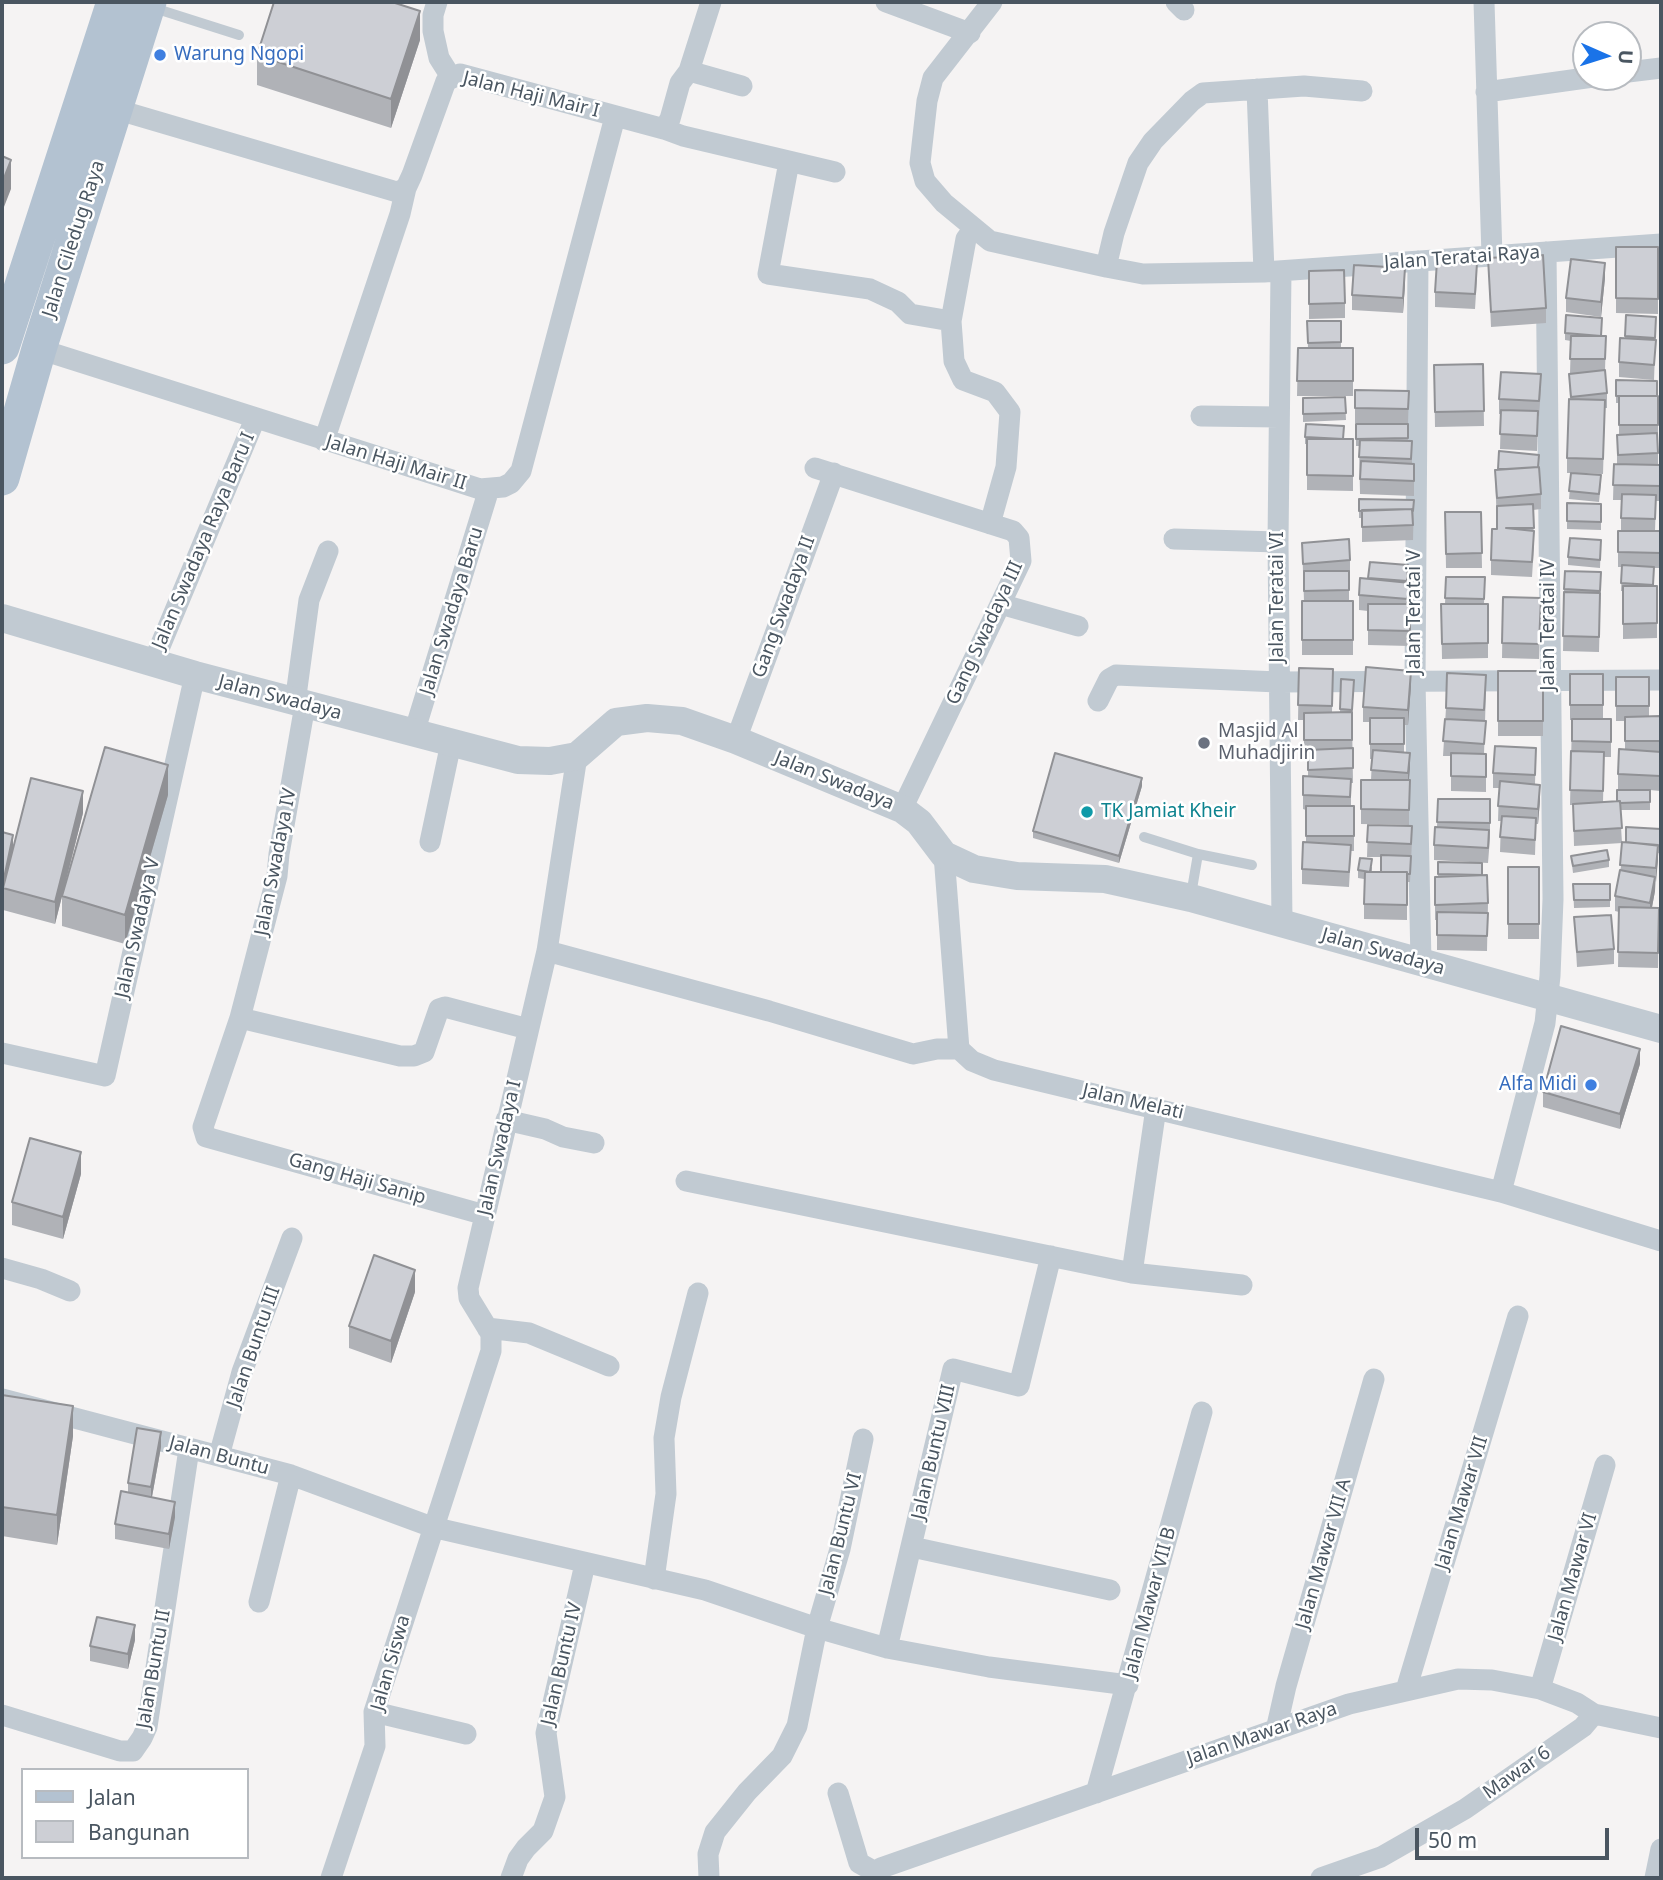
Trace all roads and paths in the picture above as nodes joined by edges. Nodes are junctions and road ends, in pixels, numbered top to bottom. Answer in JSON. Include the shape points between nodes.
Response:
{"nodes":[{"id":1,"x":114,"y":2,"type":"edge"},
{"id":2,"x":438,"y":2,"type":"edge"},
{"id":3,"x":711,"y":2,"type":"edge"},
{"id":4,"x":886,"y":2,"type":"edge"},
{"id":5,"x":992,"y":2,"type":"edge"},
{"id":6,"x":1484,"y":2,"type":"edge"},
{"id":7,"x":148,"y":4,"type":"edge"},
{"id":8,"x":970,"y":33,"type":"junction"},
{"id":9,"x":239,"y":35,"type":"dead end"},
{"id":10,"x":1661,"y":68,"type":"edge"},
{"id":11,"x":1642,"y":70,"type":"edge"},
{"id":12,"x":689,"y":71,"type":"junction"},
{"id":13,"x":451,"y":77,"type":"junction"},
{"id":14,"x":1572,"y":80,"type":"edge"},
{"id":15,"x":742,"y":86,"type":"dead end"},
{"id":16,"x":1257,"y":89,"type":"junction"},
{"id":17,"x":1362,"y":91,"type":"dead end"},
{"id":18,"x":1486,"y":92,"type":"junction"},
{"id":19,"x":82,"y":97,"type":"junction"},
{"id":20,"x":115,"y":109,"type":"junction"},
{"id":21,"x":615,"y":117,"type":"junction"},
{"id":22,"x":664,"y":129,"type":"junction"},
{"id":23,"x":789,"y":162,"type":"junction"},
{"id":24,"x":835,"y":172,"type":"dead end"},
{"id":25,"x":406,"y":188,"type":"junction"},
{"id":26,"x":974,"y":228,"type":"junction"},
{"id":27,"x":1661,"y":244,"type":"edge"},
{"id":28,"x":1546,"y":252,"type":"junction"},
{"id":29,"x":1492,"y":256,"type":"junction"},
{"id":30,"x":1418,"y":261,"type":"junction"},
{"id":31,"x":1106,"y":267,"type":"junction"},
{"id":32,"x":1272,"y":271,"type":"junction"},
{"id":33,"x":951,"y":321,"type":"junction"},
{"id":34,"x":2,"y":347,"type":"edge"},
{"id":35,"x":39,"y":349,"type":"junction"},
{"id":36,"x":1201,"y":416,"type":"dead end"},
{"id":37,"x":1279,"y":417,"type":"junction"},
{"id":38,"x":256,"y":419,"type":"junction"},
{"id":39,"x":324,"y":441,"type":"junction"},
{"id":40,"x":825,"y":470,"type":"joint"},
{"id":41,"x":2,"y":478,"type":"edge"},
{"id":42,"x":489,"y":489,"type":"junction"},
{"id":43,"x":990,"y":524,"type":"junction"},
{"id":44,"x":1174,"y":539,"type":"dead end"},
{"id":45,"x":1278,"y":542,"type":"junction"},
{"id":46,"x":328,"y":551,"type":"dead end"},
{"id":47,"x":1000,"y":604,"type":"junction"},
{"id":48,"x":2,"y":618,"type":"edge"},
{"id":49,"x":1078,"y":626,"type":"dead end"},
{"id":50,"x":153,"y":663,"type":"junction"},
{"id":51,"x":195,"y":676,"type":"junction"},
{"id":52,"x":1549,"y":680,"type":"junction"},
{"id":53,"x":1661,"y":680,"type":"edge"},
{"id":54,"x":1415,"y":681,"type":"junction"},
{"id":55,"x":1278,"y":682,"type":"junction"},
{"id":56,"x":1098,"y":701,"type":"dead end"},
{"id":57,"x":300,"y":704,"type":"junction"},
{"id":58,"x":414,"y":733,"type":"junction"},
{"id":59,"x":736,"y":740,"type":"junction"},
{"id":60,"x":451,"y":743,"type":"junction"},
{"id":61,"x":577,"y":756,"type":"junction"},
{"id":62,"x":902,"y":809,"type":"junction"},
{"id":63,"x":1144,"y":837,"type":"dead end"},
{"id":64,"x":430,"y":842,"type":"dead end"},
{"id":65,"x":1198,"y":854,"type":"junction"},
{"id":66,"x":944,"y":855,"type":"junction"},
{"id":67,"x":1252,"y":865,"type":"dead end"},
{"id":68,"x":1191,"y":898,"type":"junction"},
{"id":69,"x":1282,"y":923,"type":"junction"},
{"id":70,"x":547,"y":951,"type":"junction"},
{"id":71,"x":1422,"y":962,"type":"junction"},
{"id":72,"x":1549,"y":998,"type":"junction"},
{"id":73,"x":240,"y":1018,"type":"junction"},
{"id":74,"x":528,"y":1029,"type":"junction"},
{"id":75,"x":1661,"y":1029,"type":"edge"},
{"id":76,"x":959,"y":1049,"type":"junction"},
{"id":77,"x":2,"y":1053,"type":"edge"},
{"id":78,"x":1157,"y":1108,"type":"junction"},
{"id":79,"x":506,"y":1120,"type":"junction"},
{"id":80,"x":230,"y":1142,"type":"joint"},
{"id":81,"x":594,"y":1143,"type":"dead end"},
{"id":82,"x":686,"y":1181,"type":"dead end"},
{"id":83,"x":1501,"y":1192,"type":"junction"},
{"id":84,"x":485,"y":1215,"type":"junction"},
{"id":85,"x":292,"y":1238,"type":"dead end"},
{"id":86,"x":1661,"y":1241,"type":"edge"},
{"id":87,"x":1051,"y":1256,"type":"junction"},
{"id":88,"x":2,"y":1268,"type":"edge"},
{"id":89,"x":1132,"y":1273,"type":"junction"},
{"id":90,"x":1242,"y":1285,"type":"dead end"},
{"id":91,"x":70,"y":1291,"type":"dead end"},
{"id":92,"x":698,"y":1293,"type":"dead end"},
{"id":93,"x":1518,"y":1316,"type":"dead end"},
{"id":94,"x":487,"y":1328,"type":"junction"},
{"id":95,"x":609,"y":1366,"type":"dead end"},
{"id":96,"x":1374,"y":1379,"type":"dead end"},
{"id":97,"x":2,"y":1399,"type":"edge"},
{"id":98,"x":1202,"y":1412,"type":"dead end"},
{"id":99,"x":863,"y":1439,"type":"dead end"},
{"id":100,"x":190,"y":1449,"type":"junction"},
{"id":101,"x":219,"y":1456,"type":"junction"},
{"id":102,"x":1605,"y":1465,"type":"dead end"},
{"id":103,"x":291,"y":1475,"type":"junction"},
{"id":104,"x":432,"y":1527,"type":"junction"},
{"id":105,"x":912,"y":1547,"type":"junction"},
{"id":106,"x":585,"y":1564,"type":"junction"},
{"id":107,"x":654,"y":1579,"type":"junction"},
{"id":108,"x":1110,"y":1590,"type":"dead end"},
{"id":109,"x":259,"y":1602,"type":"dead end"},
{"id":110,"x":817,"y":1628,"type":"junction"},
{"id":111,"x":887,"y":1648,"type":"junction"},
{"id":112,"x":1128,"y":1685,"type":"junction"},
{"id":113,"x":1540,"y":1689,"type":"junction"},
{"id":114,"x":1406,"y":1690,"type":"junction"},
{"id":115,"x":374,"y":1712,"type":"junction"},
{"id":116,"x":1594,"y":1714,"type":"junction"},
{"id":117,"x":2,"y":1715,"type":"edge"},
{"id":118,"x":1661,"y":1726,"type":"edge"},
{"id":119,"x":1276,"y":1730,"type":"junction"},
{"id":120,"x":466,"y":1734,"type":"dead end"},
{"id":121,"x":838,"y":1793,"type":"dead end"},
{"id":122,"x":1096,"y":1793,"type":"junction"},
{"id":123,"x":1661,"y":1849,"type":"edge"},
{"id":124,"x":877,"y":1876,"type":"edge"},
{"id":125,"x":331,"y":1878,"type":"edge"},
{"id":126,"x":511,"y":1878,"type":"edge"},
{"id":127,"x":709,"y":1878,"type":"edge"},
{"id":128,"x":1321,"y":1878,"type":"edge"},
{"id":129,"x":1655,"y":1878,"type":"edge"}],
"edges":[{"from":1,"to":19,"type":"main road","name":"Jalan Ciledug Raya"},
{"from":2,"to":13,"type":"street","via":[[433,31],[439,58]]},
{"from":3,"to":12,"type":"street"},
{"from":4,"to":8,"type":"street"},
{"from":5,"to":8,"type":"street"},
{"from":6,"to":18,"type":"street"},
{"from":7,"to":9,"type":"lane"},
{"from":7,"to":20,"type":"main road","name":"Jalan Ciledug Raya"},
{"from":8,"to":26,"type":"street","name":"Jalan Teratai Raya","via":[[933,78],[920,163],[925,181],[944,204]]},
{"from":10,"to":11,"type":"street"},
{"from":12,"to":15,"type":"street"},
{"from":12,"to":22,"type":"street","via":[[680,83]]},
{"from":13,"to":21,"type":"street","name":"Jalan Haji Mair I","via":[[460,74]]},
{"from":13,"to":25,"type":"street","name":"Jalan Haji Mair I"},
{"from":14,"to":18,"type":"street"},
{"from":16,"to":17,"type":"street","via":[[1304,86]]},
{"from":16,"to":31,"type":"street","via":[[1203,93],[1153,141],[1138,163]]},
{"from":16,"to":32,"type":"street","name":"Jalan Teratai VI"},
{"from":18,"to":29,"type":"street"},
{"from":19,"to":20,"type":"main road"},
{"from":19,"to":34,"type":"main road","name":"Jalan Ciledug Raya"},
{"from":20,"to":25,"type":"street","via":[[390,192]]},
{"from":20,"to":35,"type":"main road","name":"Jalan Ciledug Raya"},
{"from":21,"to":22,"type":"street","name":"Jalan Haji Mair I"},
{"from":21,"to":42,"type":"street","name":"Jalan Haji Mair II","via":[[521,471],[503,487]]},
{"from":22,"to":23,"type":"street","name":"Jalan Haji Mair I"},
{"from":23,"to":24,"type":"street","name":"Jalan Haji Mair I"},
{"from":23,"to":33,"type":"street","via":[[768,274],[870,289],[898,302],[910,314]]},
{"from":25,"to":39,"type":"street","name":"Jalan Haji Mair I"},
{"from":26,"to":31,"type":"street","name":"Jalan Teratai Raya","via":[[990,241]]},
{"from":26,"to":33,"type":"street","via":[[966,239]]},
{"from":27,"to":28,"type":"street","name":"Jalan Teratai Raya"},
{"from":28,"to":29,"type":"street","name":"Jalan Teratai Raya"},
{"from":28,"to":52,"type":"street","name":"Jalan Teratai IV"},
{"from":29,"to":30,"type":"street","name":"Jalan Teratai Raya"},
{"from":30,"to":32,"type":"street","name":"Jalan Teratai Raya"},
{"from":30,"to":54,"type":"street","name":"Jalan Teratai V"},
{"from":31,"to":32,"type":"street","name":"Jalan Teratai Raya","via":[[1143,274]]},
{"from":32,"to":37,"type":"street","name":"Jalan Teratai VI"},
{"from":33,"to":43,"type":"street","via":[[954,361],[963,380],[995,392],[1010,412],[1006,467]]},
{"from":35,"to":38,"type":"street","name":"Jalan Haji Mair II"},
{"from":35,"to":41,"type":"main road","name":"Jalan Ciledug Raya"},
{"from":36,"to":37,"type":"street"},
{"from":37,"to":45,"type":"street","name":"Jalan Teratai VI"},
{"from":38,"to":39,"type":"street","name":"Jalan Haji Mair II"},
{"from":38,"to":50,"type":"street","name":"Jalan Swadaya Raya Baru I"},
{"from":39,"to":42,"type":"street","name":"Jalan Haji Mair II"},
{"from":40,"to":43,"type":"street","name":"Gang Swadaya III"},
{"from":40,"to":59,"type":"street","name":"Gang Swadaya II"},
{"from":42,"to":58,"type":"street","name":"Jalan Swadaya Baru"},
{"from":43,"to":47,"type":"street","name":"Gang Swadaya III","via":[[1013,531],[1021,549],[1021,561]]},
{"from":44,"to":45,"type":"street"},
{"from":45,"to":55,"type":"street","name":"Jalan Teratai VI"},
{"from":46,"to":57,"type":"street","name":"Jalan Swadaya IV","via":[[309,600]]},
{"from":47,"to":49,"type":"street"},
{"from":47,"to":62,"type":"street","name":"Gang Swadaya III"},
{"from":48,"to":50,"type":"street","name":"Jalan Swadaya"},
{"from":50,"to":51,"type":"street","name":"Jalan Swadaya"},
{"from":51,"to":57,"type":"street","name":"Jalan Swadaya"},
{"from":51,"to":77,"type":"street","name":"Jalan Swadaya V","via":[[105,1076]]},
{"from":52,"to":53,"type":"street"},
{"from":52,"to":54,"type":"street"},
{"from":52,"to":72,"type":"street","name":"Jalan Teratai IV","via":[[1553,899]]},
{"from":54,"to":55,"type":"street"},
{"from":54,"to":71,"type":"street","name":"Jalan Teratai V"},
{"from":55,"to":56,"type":"street","via":[[1116,675]]},
{"from":55,"to":69,"type":"street","name":"Jalan Teratai VI"},
{"from":57,"to":58,"type":"street","name":"Jalan Swadaya"},
{"from":57,"to":73,"type":"street","name":"Jalan Swadaya IV","via":[[277,876]]},
{"from":58,"to":60,"type":"street","name":"Jalan Swadaya"},
{"from":59,"to":61,"type":"street","name":"Jalan Swadaya","via":[[682,721],[647,718],[616,722]]},
{"from":59,"to":62,"type":"street","name":"Jalan Swadaya"},
{"from":60,"to":61,"type":"street","name":"Jalan Swadaya","via":[[519,760]]},
{"from":60,"to":64,"type":"street"},
{"from":61,"to":70,"type":"street","name":"Jalan Swadaya I"},
{"from":62,"to":66,"type":"street","name":"Jalan Swadaya","via":[[919,822]]},
{"from":63,"to":65,"type":"lane"},
{"from":65,"to":67,"type":"lane"},
{"from":65,"to":68,"type":"lane"},
{"from":66,"to":68,"type":"street","name":"Jalan Swadaya","via":[[974,869],[1017,876],[1105,879]]},
{"from":66,"to":76,"type":"street"},
{"from":68,"to":69,"type":"street","name":"Jalan Swadaya"},
{"from":69,"to":71,"type":"street","name":"Jalan Swadaya"},
{"from":70,"to":74,"type":"street","name":"Jalan Swadaya I"},
{"from":70,"to":76,"type":"street","via":[[913,1054]]},
{"from":71,"to":72,"type":"street","name":"Jalan Swadaya"},
{"from":72,"to":75,"type":"street","name":"Jalan Swadaya"},
{"from":72,"to":83,"type":"street"},
{"from":73,"to":74,"type":"street","via":[[400,1056],[424,1052],[439,1009],[445,1007]]},
{"from":73,"to":80,"type":"street","name":"Jalan Swadaya IV","via":[[203,1126],[206,1137]]},
{"from":74,"to":79,"type":"street","name":"Jalan Swadaya I"},
{"from":76,"to":78,"type":"street","name":"Jalan Melati","via":[[971,1061],[994,1070]]},
{"from":78,"to":83,"type":"street","name":"Jalan Melati"},
{"from":78,"to":89,"type":"street"},
{"from":79,"to":81,"type":"street"},
{"from":79,"to":84,"type":"street","name":"Jalan Swadaya I"},
{"from":80,"to":84,"type":"street","name":"Gang Haji Sanip"},
{"from":82,"to":87,"type":"street"},
{"from":83,"to":86,"type":"street","name":"Jalan Melati"},
{"from":84,"to":94,"type":"street","name":"Jalan Swadaya I","via":[[468,1289]]},
{"from":85,"to":101,"type":"street","name":"Jalan Buntu III","via":[[242,1371]]},
{"from":87,"to":89,"type":"street"},
{"from":87,"to":105,"type":"street","name":"Jalan Buntu VIII","via":[[1019,1386],[953,1369]]},
{"from":88,"to":91,"type":"street"},
{"from":89,"to":90,"type":"street"},
{"from":92,"to":107,"type":"street","via":[[664,1438],[666,1494]]},
{"from":93,"to":114,"type":"street","name":"Jalan Mawar VII"},
{"from":94,"to":95,"type":"street","via":[[529,1333]]},
{"from":94,"to":104,"type":"street","name":"Jalan Swadaya I","via":[[491,1351]]},
{"from":96,"to":119,"type":"street","name":"Jalan Mawar VII A"},
{"from":97,"to":100,"type":"street","name":"Jalan Buntu"},
{"from":98,"to":112,"type":"street","name":"Jalan Mawar VII B"},
{"from":99,"to":110,"type":"street","name":"Jalan Buntu VI"},
{"from":100,"to":101,"type":"street","name":"Jalan Buntu"},
{"from":100,"to":117,"type":"street","name":"Jalan Buntu II","via":[[146,1727],[133,1751]]},
{"from":101,"to":103,"type":"street","name":"Jalan Buntu"},
{"from":102,"to":113,"type":"street","name":"Jalan Mawar VI"},
{"from":103,"to":104,"type":"street","name":"Jalan Buntu"},
{"from":103,"to":109,"type":"street"},
{"from":104,"to":106,"type":"street","name":"Jalan Buntu"},
{"from":104,"to":115,"type":"street","name":"Jalan Siswa"},
{"from":105,"to":108,"type":"street"},
{"from":105,"to":111,"type":"street","name":"Jalan Buntu VIII"},
{"from":106,"to":107,"type":"street","name":"Jalan Buntu"},
{"from":106,"to":126,"type":"street","name":"Jalan Buntu IV","via":[[546,1733],[555,1797],[543,1831],[518,1859]]},
{"from":107,"to":110,"type":"street","name":"Jalan Buntu","via":[[705,1590]]},
{"from":110,"to":111,"type":"street","name":"Jalan Buntu"},
{"from":110,"to":127,"type":"street","name":"Jalan Buntu VI","via":[[797,1726],[782,1756],[715,1832],[708,1853]]},
{"from":111,"to":112,"type":"street","name":"Jalan Buntu"},
{"from":112,"to":122,"type":"street","name":"Jalan Mawar VII B"},
{"from":113,"to":114,"type":"street","name":"Jalan Mawar Raya","via":[[1458,1679]]},
{"from":113,"to":116,"type":"street","name":"Jalan Mawar Raya"},
{"from":114,"to":119,"type":"street","name":"Jalan Mawar Raya"},
{"from":115,"to":120,"type":"street"},
{"from":115,"to":125,"type":"street","name":"Jalan Siswa","via":[[376,1745]]},
{"from":116,"to":118,"type":"street","name":"Jalan Mawar Raya"},
{"from":116,"to":128,"type":"street","name":"Mawar 6","via":[[1583,1727],[1465,1810],[1381,1857]]},
{"from":119,"to":122,"type":"street","name":"Jalan Mawar Raya"},
{"from":121,"to":124,"type":"street","via":[[859,1863]]},
{"from":122,"to":124,"type":"street","name":"Jalan Mawar Raya","via":[[881,1868]]},
{"from":123,"to":129,"type":"street"}]}
